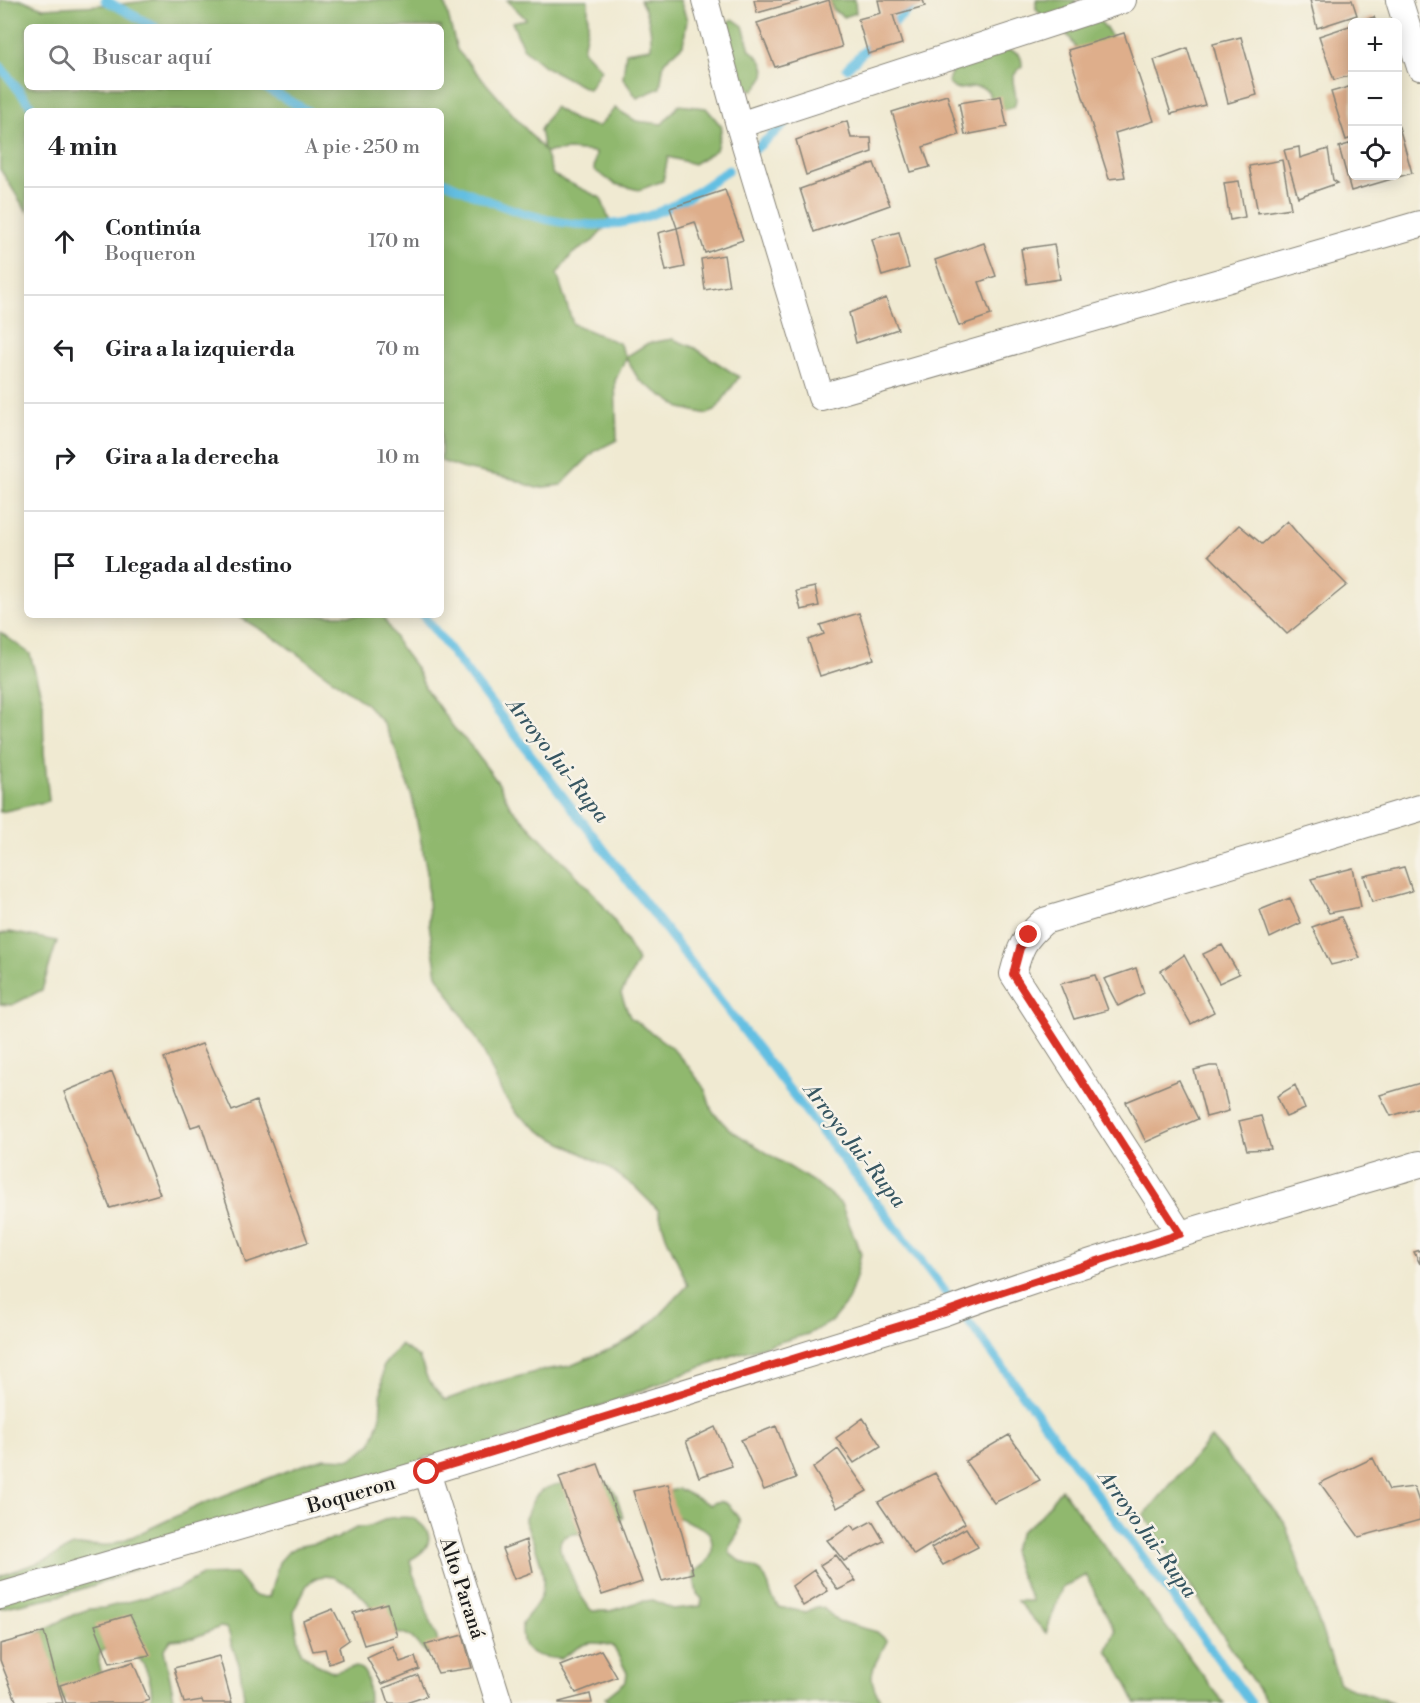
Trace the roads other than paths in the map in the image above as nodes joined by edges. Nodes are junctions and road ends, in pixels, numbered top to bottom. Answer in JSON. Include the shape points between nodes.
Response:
{"nodes":[{"id":1,"x":705,"y":0,"type":"edge"},
{"id":2,"x":1123,"y":0,"type":"edge"},
{"id":3,"x":1399,"y":0,"type":"edge"},
{"id":4,"x":1420,"y":68,"type":"edge"},
{"id":5,"x":739,"y":125,"type":"junction"},
{"id":6,"x":1420,"y":225,"type":"edge"},
{"id":7,"x":1420,"y":808,"type":"edge"},
{"id":8,"x":1420,"y":1164,"type":"edge"},
{"id":9,"x":1180,"y":1234,"type":"junction"},
{"id":10,"x":427,"y":1472,"type":"junction"},
{"id":11,"x":0,"y":1596,"type":"edge"},
{"id":12,"x":500,"y":1703,"type":"edge"}],
"edges":[{"from":1,"to":5,"type":"street"},
{"from":2,"to":5,"type":"street"},
{"from":3,"to":4,"type":"street"},
{"from":5,"to":6,"type":"street","via":[[821,397]]},
{"from":7,"to":9,"type":"street","via":[[1044,921],[1020,948],[1013,974]]},
{"from":8,"to":9,"type":"street","name":"Boqueron"},
{"from":9,"to":10,"type":"street","name":"Boqueron","via":[[945,1312]]},
{"from":10,"to":11,"type":"street","name":"Boqueron"},
{"from":10,"to":12,"type":"street","name":"Alto Paraná"}]}
